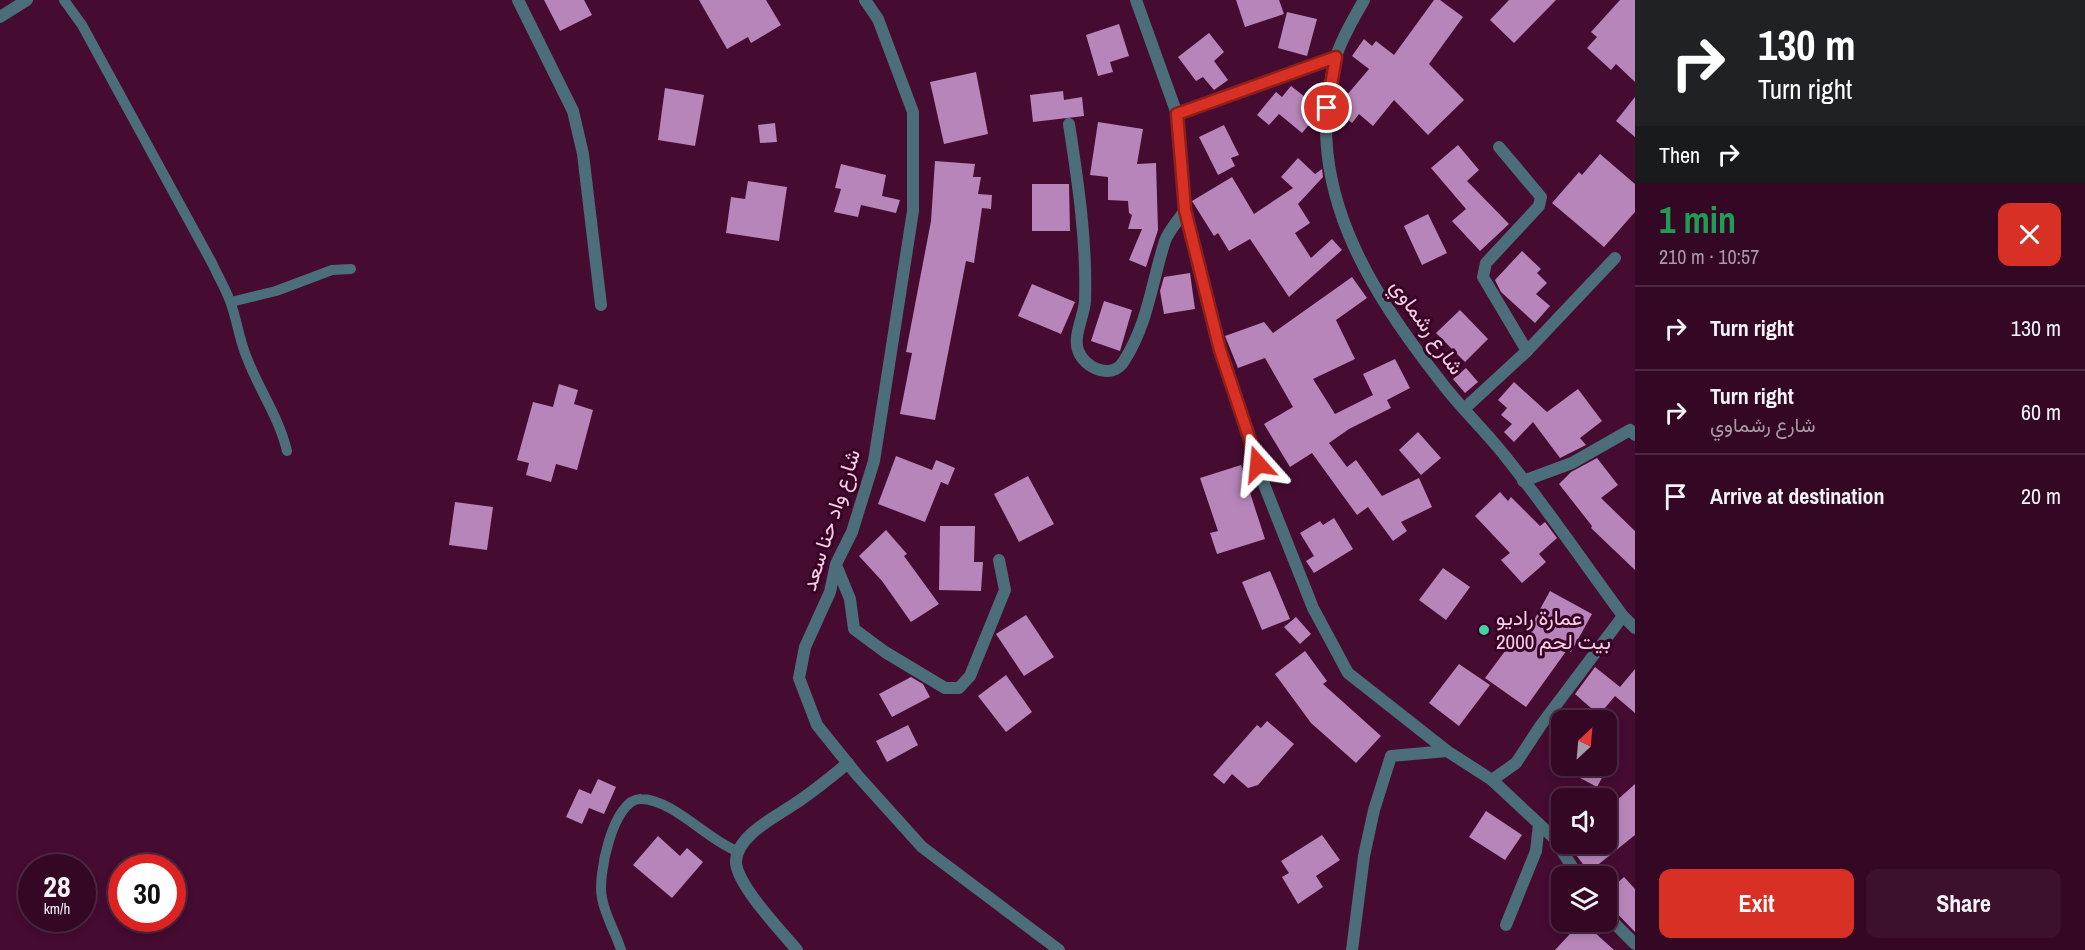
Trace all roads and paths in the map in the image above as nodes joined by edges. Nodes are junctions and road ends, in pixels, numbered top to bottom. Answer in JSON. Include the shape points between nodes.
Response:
{"nodes":[{"id":1,"x":27,"y":0,"type":"edge"},
{"id":2,"x":64,"y":0,"type":"edge"},
{"id":3,"x":518,"y":0,"type":"edge"},
{"id":4,"x":866,"y":0,"type":"edge"},
{"id":5,"x":1136,"y":0,"type":"edge"},
{"id":6,"x":1364,"y":0,"type":"edge"},
{"id":7,"x":0,"y":16,"type":"edge"},
{"id":8,"x":1336,"y":57,"type":"junction"},
{"id":9,"x":1177,"y":114,"type":"junction"},
{"id":10,"x":1069,"y":124,"type":"dead end"},
{"id":11,"x":1498,"y":147,"type":"dead end"},
{"id":12,"x":1185,"y":210,"type":"junction"},
{"id":13,"x":1615,"y":258,"type":"dead end"},
{"id":14,"x":351,"y":269,"type":"dead end"},
{"id":15,"x":231,"y":302,"type":"junction"},
{"id":16,"x":601,"y":305,"type":"dead end"},
{"id":17,"x":1527,"y":351,"type":"junction"},
{"id":18,"x":1464,"y":409,"type":"junction"},
{"id":19,"x":1635,"y":435,"type":"edge"},
{"id":20,"x":287,"y":451,"type":"dead end"},
{"id":21,"x":1523,"y":481,"type":"junction"},
{"id":22,"x":999,"y":560,"type":"dead end"},
{"id":23,"x":836,"y":564,"type":"junction"},
{"id":24,"x":1623,"y":616,"type":"junction"},
{"id":25,"x":1635,"y":628,"type":"edge"},
{"id":26,"x":1447,"y":751,"type":"junction"},
{"id":27,"x":848,"y":764,"type":"junction"},
{"id":28,"x":1492,"y":780,"type":"junction"},
{"id":29,"x":1539,"y":824,"type":"junction"},
{"id":30,"x":737,"y":851,"type":"junction"},
{"id":31,"x":1571,"y":866,"type":"edge"},
{"id":32,"x":1506,"y":925,"type":"dead end"},
{"id":33,"x":1617,"y":926,"type":"edge"},
{"id":34,"x":1635,"y":944,"type":"edge"},
{"id":35,"x":621,"y":950,"type":"edge"},
{"id":36,"x":796,"y":950,"type":"edge"},
{"id":37,"x":1059,"y":950,"type":"edge"},
{"id":38,"x":1352,"y":950,"type":"edge"}],
"edges":[{"from":1,"to":7,"type":"street"},
{"from":2,"to":15,"type":"lane","via":[[82,25],[168,179]]},
{"from":3,"to":16,"type":"street","via":[[573,111],[583,154]]},
{"from":4,"to":23,"type":"street","name":"شارع واد حنا سعد","via":[[878,20],[914,112],[913,211],[874,460],[852,532]]},
{"from":5,"to":9,"type":"street"},
{"from":6,"to":8,"type":"street","name":"شارع رشماوي"},
{"from":8,"to":9,"type":"street"},
{"from":8,"to":18,"type":"street","name":"شارع رشماوي","via":[[1327,108],[1326,146],[1337,211],[1377,292]]},
{"from":9,"to":12,"type":"street"},
{"from":10,"to":12,"type":"street","via":[[1086,276],[1078,350],[1088,363],[1104,372],[1114,371],[1124,363],[1148,310],[1166,238]]},
{"from":11,"to":17,"type":"street","via":[[1541,197],[1539,206],[1486,263],[1483,277]]},
{"from":12,"to":26,"type":"street","via":[[1220,350],[1265,487],[1313,608],[1348,673]]},
{"from":13,"to":17,"type":"street"},
{"from":14,"to":15,"type":"lane","via":[[333,270]]},
{"from":15,"to":20,"type":"lane","via":[[246,357],[272,407]]},
{"from":17,"to":18,"type":"street"},
{"from":18,"to":21,"type":"street","name":"شارع رشماوي"},
{"from":19,"to":21,"type":"street","via":[[1630,430],[1572,463]]},
{"from":21,"to":24,"type":"street","name":"شارع رشماوي"},
{"from":22,"to":23,"type":"street","via":[[1005,590],[970,676],[959,688],[945,688],[854,629],[849,599]]},
{"from":23,"to":27,"type":"street","name":"شارع واد حنا سعد","via":[[830,592],[805,647],[799,678],[817,725]]},
{"from":24,"to":25,"type":"street","name":"شارع رشماوي"},
{"from":24,"to":28,"type":"street","via":[[1516,763]]},
{"from":26,"to":28,"type":"street"},
{"from":26,"to":38,"type":"street","via":[[1391,756],[1364,856]]},
{"from":27,"to":30,"type":"street","via":[[762,824]]},
{"from":27,"to":37,"type":"street","name":"شارع واد حنا سعد","via":[[922,847]]},
{"from":28,"to":29,"type":"street"},
{"from":29,"to":31,"type":"street"},
{"from":29,"to":32,"type":"street","via":[[1536,851]]},
{"from":30,"to":35,"type":"lane","via":[[653,802],[640,798],[626,804],[601,868],[602,898]]},
{"from":30,"to":36,"type":"street","via":[[736,865],[755,900]]},
{"from":33,"to":34,"type":"street"}]}
